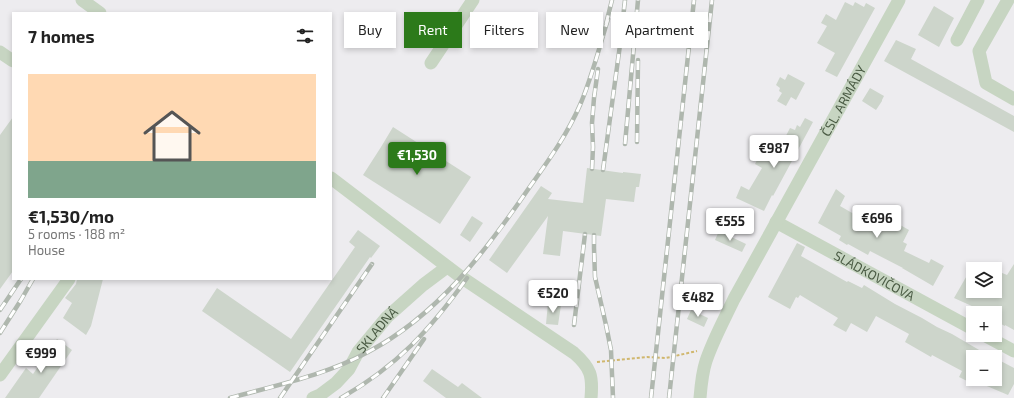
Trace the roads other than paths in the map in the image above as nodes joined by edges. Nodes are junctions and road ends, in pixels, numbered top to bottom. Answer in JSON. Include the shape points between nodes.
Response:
{"nodes":[{"id":1,"x":82,"y":0,"type":"edge"},
{"id":2,"x":473,"y":0,"type":"edge"},
{"id":3,"x":899,"y":0,"type":"edge"},
{"id":4,"x":978,"y":0,"type":"edge"},
{"id":5,"x":1008,"y":0,"type":"edge"},
{"id":6,"x":99,"y":12,"type":"edge"},
{"id":7,"x":957,"y":40,"type":"dead end"},
{"id":8,"x":0,"y":52,"type":"edge"},
{"id":9,"x":12,"y":60,"type":"edge"},
{"id":10,"x":431,"y":63,"type":"dead end"},
{"id":11,"x":1014,"y":99,"type":"edge"},
{"id":12,"x":332,"y":179,"type":"edge"},
{"id":13,"x":776,"y":222,"type":"junction"},
{"id":14,"x":447,"y":267,"type":"junction"},
{"id":15,"x":68,"y":280,"type":"edge"},
{"id":16,"x":966,"y":325,"type":"edge"},
{"id":17,"x":997,"y":342,"type":"edge"},
{"id":18,"x":1014,"y":351,"type":"edge"},
{"id":19,"x":0,"y":376,"type":"edge"},
{"id":20,"x":313,"y":398,"type":"edge"},
{"id":21,"x":591,"y":398,"type":"edge"},
{"id":22,"x":700,"y":398,"type":"edge"}],
"edges":[{"from":1,"to":6,"type":"street"},
{"from":2,"to":10,"type":"street"},
{"from":3,"to":13,"type":"street","name":"ČSL. ARMÁDY"},
{"from":4,"to":7,"type":"street"},
{"from":5,"to":11,"type":"street","via":[[979,51],[986,83]]},
{"from":8,"to":9,"type":"street"},
{"from":12,"to":14,"type":"street"},
{"from":13,"to":16,"type":"street","name":"SLÁDKOVIČOVA"},
{"from":13,"to":22,"type":"street","name":"ČSL. ARMÁDY","via":[[734,299],[712,347],[702,377]]},
{"from":14,"to":20,"type":"street","name":"SKLADNÁ","via":[[386,317],[358,352],[345,374]]},
{"from":14,"to":21,"type":"street","via":[[574,353],[590,374]]},
{"from":15,"to":19,"type":"street"},
{"from":17,"to":18,"type":"street"}]}
